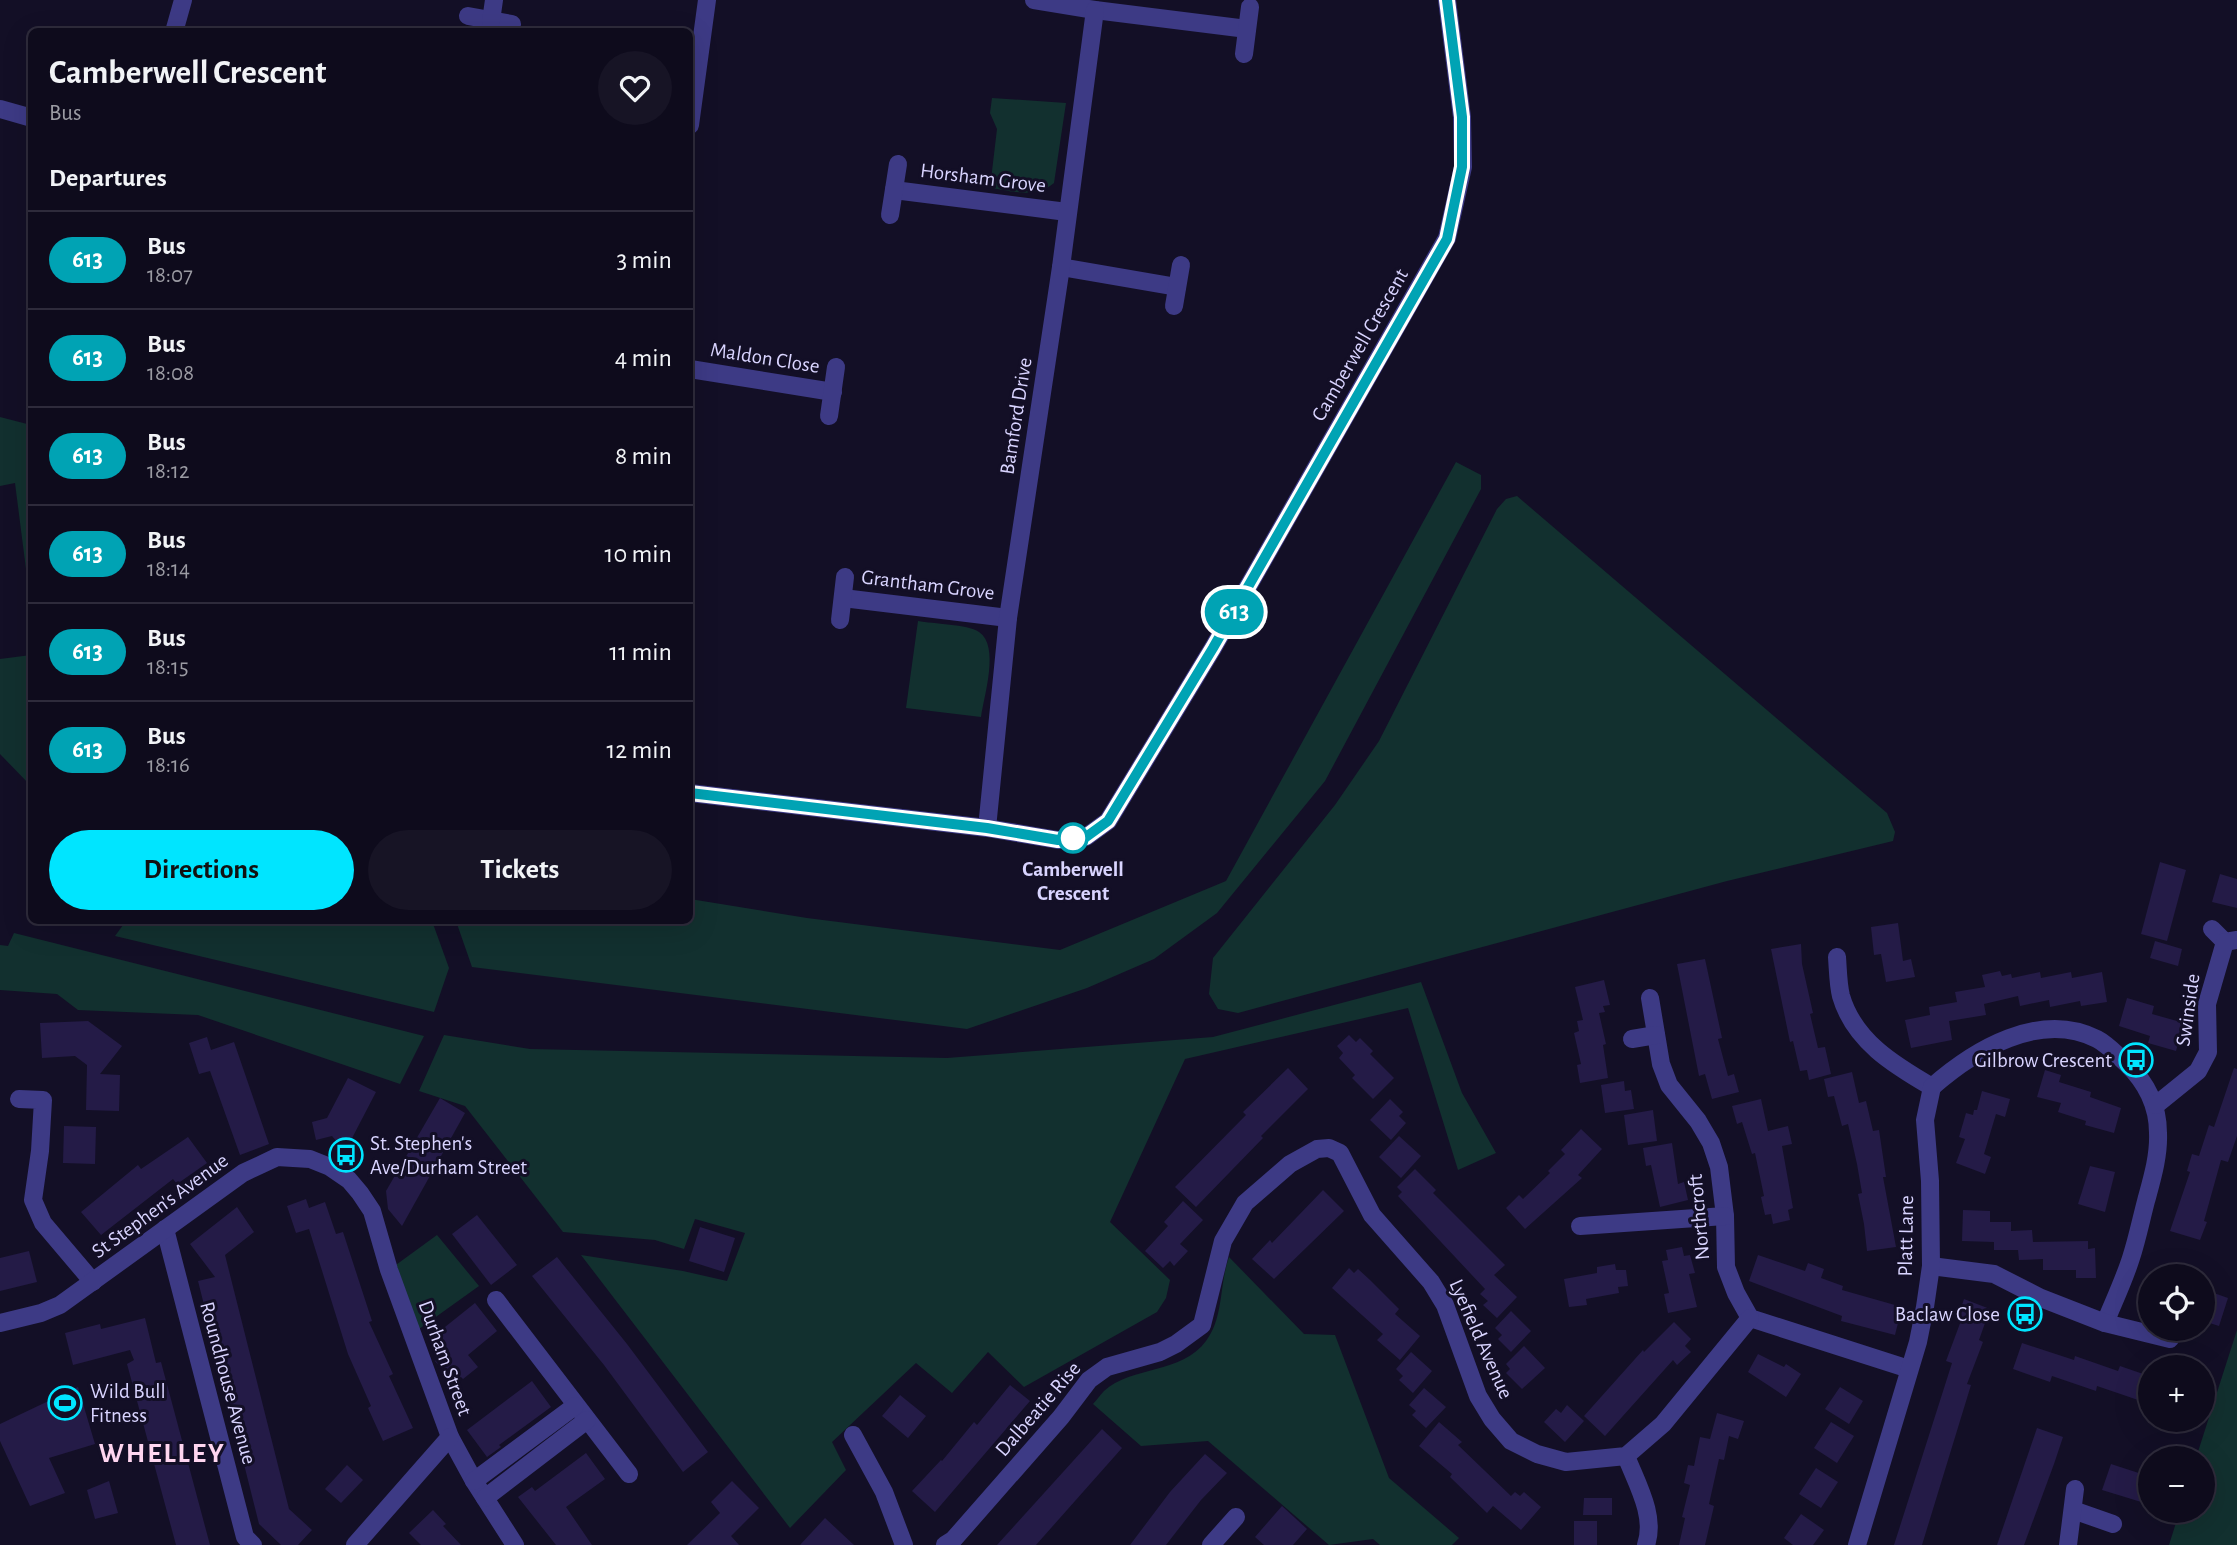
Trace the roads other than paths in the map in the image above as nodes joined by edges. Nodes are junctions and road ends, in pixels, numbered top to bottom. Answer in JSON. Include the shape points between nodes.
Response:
{"nodes":[{"id":1,"x":183,"y":0,"type":"edge"},
{"id":2,"x":494,"y":0,"type":"edge"},
{"id":3,"x":707,"y":0,"type":"edge"},
{"id":4,"x":1034,"y":0,"type":"edge"},
{"id":5,"x":1447,"y":0,"type":"edge"},
{"id":6,"x":1250,"y":6,"type":"dead end"},
{"id":7,"x":1095,"y":10,"type":"junction"},
{"id":8,"x":468,"y":16,"type":"dead end"},
{"id":9,"x":491,"y":20,"type":"junction"},
{"id":10,"x":512,"y":24,"type":"dead end"},
{"id":11,"x":175,"y":28,"type":"edge"},
{"id":12,"x":1247,"y":29,"type":"junction"},
{"id":13,"x":1244,"y":54,"type":"dead end"},
{"id":14,"x":693,"y":103,"type":"edge"},
{"id":15,"x":0,"y":109,"type":"edge"},
{"id":16,"x":28,"y":117,"type":"edge"},
{"id":17,"x":898,"y":164,"type":"dead end"},
{"id":18,"x":894,"y":190,"type":"junction"},
{"id":19,"x":1067,"y":212,"type":"junction"},
{"id":20,"x":890,"y":215,"type":"dead end"},
{"id":21,"x":1181,"y":265,"type":"dead end"},
{"id":22,"x":1061,"y":267,"type":"junction"},
{"id":23,"x":1177,"y":287,"type":"junction"},
{"id":24,"x":1174,"y":306,"type":"dead end"},
{"id":25,"x":836,"y":367,"type":"dead end"},
{"id":26,"x":693,"y":369,"type":"edge"},
{"id":27,"x":833,"y":391,"type":"junction"},
{"id":28,"x":829,"y":416,"type":"dead end"},
{"id":29,"x":845,"y":577,"type":"dead end"},
{"id":30,"x":843,"y":598,"type":"junction"},
{"id":31,"x":1008,"y":618,"type":"junction"},
{"id":32,"x":840,"y":620,"type":"dead end"},
{"id":33,"x":693,"y":793,"type":"edge"},
{"id":34,"x":987,"y":828,"type":"junction"},
{"id":35,"x":2225,"y":937,"type":"edge"},
{"id":36,"x":1837,"y":957,"type":"dead end"},
{"id":37,"x":1650,"y":998,"type":"dead end"},
{"id":38,"x":1656,"y":1034,"type":"junction"},
{"id":39,"x":1632,"y":1039,"type":"dead end"},
{"id":40,"x":1932,"y":1087,"type":"junction"},
{"id":41,"x":19,"y":1099,"type":"dead end"},
{"id":42,"x":2156,"y":1105,"type":"junction"},
{"id":43,"x":1329,"y":1147,"type":"joint"},
{"id":44,"x":349,"y":1180,"type":"joint"},
{"id":45,"x":1725,"y":1216,"type":"junction"},
{"id":46,"x":1580,"y":1226,"type":"dead end"},
{"id":47,"x":165,"y":1230,"type":"junction"},
{"id":48,"x":1931,"y":1266,"type":"junction"},
{"id":49,"x":93,"y":1282,"type":"junction"},
{"id":50,"x":496,"y":1300,"type":"dead end"},
{"id":51,"x":1750,"y":1318,"type":"junction"},
{"id":52,"x":0,"y":1323,"type":"edge"},
{"id":53,"x":2105,"y":1323,"type":"junction"},
{"id":54,"x":2138,"y":1331,"type":"edge"},
{"id":55,"x":1909,"y":1369,"type":"junction"},
{"id":56,"x":575,"y":1406,"type":"junction"},
{"id":57,"x":587,"y":1420,"type":"junction"},
{"id":58,"x":853,"y":1435,"type":"dead end"},
{"id":59,"x":450,"y":1437,"type":"junction"},
{"id":60,"x":1626,"y":1456,"type":"junction"},
{"id":61,"x":629,"y":1474,"type":"dead end"},
{"id":62,"x":474,"y":1481,"type":"junction"},
{"id":63,"x":2075,"y":1489,"type":"dead end"},
{"id":64,"x":485,"y":1498,"type":"junction"},
{"id":65,"x":2073,"y":1510,"type":"junction"},
{"id":66,"x":1236,"y":1517,"type":"dead end"},
{"id":67,"x":2113,"y":1524,"type":"dead end"},
{"id":68,"x":1222,"y":1542,"type":"edge"},
{"id":69,"x":253,"y":1545,"type":"edge"},
{"id":70,"x":355,"y":1545,"type":"edge"},
{"id":71,"x":515,"y":1545,"type":"edge"},
{"id":72,"x":904,"y":1545,"type":"edge"},
{"id":73,"x":945,"y":1545,"type":"edge"},
{"id":74,"x":1646,"y":1545,"type":"edge"},
{"id":75,"x":1857,"y":1545,"type":"edge"},
{"id":76,"x":2068,"y":1545,"type":"edge"}],
"edges":[{"from":1,"to":11,"type":"street"},
{"from":2,"to":9,"type":"street"},
{"from":3,"to":14,"type":"street"},
{"from":4,"to":7,"type":"street"},
{"from":5,"to":34,"type":"street","name":"Camberwell Crescent","via":[[1462,117],[1462,167],[1447,239],[1213,648],[1108,821],[1086,837],[1058,840]]},
{"from":6,"to":12,"type":"street"},
{"from":7,"to":12,"type":"street"},
{"from":7,"to":19,"type":"street","name":"Bamford Drive"},
{"from":8,"to":9,"type":"street"},
{"from":9,"to":10,"type":"street"},
{"from":12,"to":13,"type":"street"},
{"from":15,"to":16,"type":"street"},
{"from":17,"to":18,"type":"street"},
{"from":18,"to":19,"type":"street","name":"Horsham Grove"},
{"from":18,"to":20,"type":"street"},
{"from":19,"to":22,"type":"street","name":"Bamford Drive"},
{"from":21,"to":23,"type":"street"},
{"from":22,"to":23,"type":"street"},
{"from":22,"to":31,"type":"street","name":"Bamford Drive"},
{"from":23,"to":24,"type":"street"},
{"from":25,"to":27,"type":"street"},
{"from":26,"to":27,"type":"street","name":"Maldon Close"},
{"from":27,"to":28,"type":"street"},
{"from":29,"to":30,"type":"street"},
{"from":30,"to":31,"type":"street","name":"Grantham Grove"},
{"from":30,"to":32,"type":"street"},
{"from":31,"to":34,"type":"street","name":"Bamford Drive"},
{"from":33,"to":34,"type":"street","name":"Camberwell Crescent"},
{"from":35,"to":42,"type":"street","name":"Swinside","via":[[2207,1004],[2208,1052],[2198,1071]]},
{"from":36,"to":40,"type":"street","via":[[1841,994],[1866,1040],[1900,1069]]},
{"from":37,"to":38,"type":"street","name":"Northcroft"},
{"from":38,"to":39,"type":"street"},
{"from":38,"to":45,"type":"street","name":"Northcroft","via":[[1669,1086],[1711,1143]]},
{"from":40,"to":42,"type":"street","via":[[1952,1069],[1999,1041],[2031,1032],[2079,1032],[2098,1039],[2134,1070]]},
{"from":40,"to":48,"type":"street","name":"Platt Lane","via":[[1925,1120]]},
{"from":41,"to":49,"type":"street","via":[[51,1099],[33,1200],[43,1223]]},
{"from":42,"to":53,"type":"street","via":[[2155,1169],[2131,1259]]},
{"from":43,"to":60,"type":"street","name":"Lyefield Avenue","via":[[1340,1153],[1372,1215],[1431,1282],[1445,1305],[1478,1396],[1511,1441],[1566,1462]]},
{"from":43,"to":73,"type":"street","name":"Dalbeatie Rise","via":[[1290,1164],[1245,1203],[1223,1241],[1202,1325],[1160,1352],[1107,1367],[1089,1380]]},
{"from":44,"to":47,"type":"street","name":"St Stephen's Avenue","via":[[310,1158],[277,1157],[243,1173]]},
{"from":44,"to":59,"type":"street","name":"Durham Street","via":[[372,1211]]},
{"from":45,"to":46,"type":"street","via":[[1605,1217]]},
{"from":45,"to":51,"type":"street","name":"Northcroft","via":[[1726,1266]]},
{"from":47,"to":49,"type":"street","name":"St Stephen's Avenue"},
{"from":47,"to":69,"type":"street","name":"Roundhouse Avenue","via":[[245,1537]]},
{"from":48,"to":53,"type":"street","via":[[1994,1274]]},
{"from":48,"to":55,"type":"street","name":"Platt Lane"},
{"from":49,"to":52,"type":"street","name":"St Stephen's Avenue","via":[[60,1305]]},
{"from":50,"to":56,"type":"street"},
{"from":51,"to":55,"type":"street"},
{"from":51,"to":60,"type":"street","via":[[1663,1424]]},
{"from":53,"to":54,"type":"street"},
{"from":55,"to":75,"type":"street","name":"Platt Lane"},
{"from":56,"to":57,"type":"street"},
{"from":56,"to":62,"type":"street"},
{"from":57,"to":61,"type":"street"},
{"from":57,"to":64,"type":"street"},
{"from":58,"to":72,"type":"street","via":[[884,1492]]},
{"from":59,"to":62,"type":"street","name":"Durham Street"},
{"from":59,"to":70,"type":"street"},
{"from":60,"to":74,"type":"street","via":[[1648,1514],[1651,1532]]},
{"from":62,"to":64,"type":"street","name":"Durham Street"},
{"from":63,"to":65,"type":"street"},
{"from":64,"to":71,"type":"street","name":"Durham Street"},
{"from":65,"to":67,"type":"street"},
{"from":65,"to":76,"type":"street"},
{"from":66,"to":68,"type":"street"}]}
